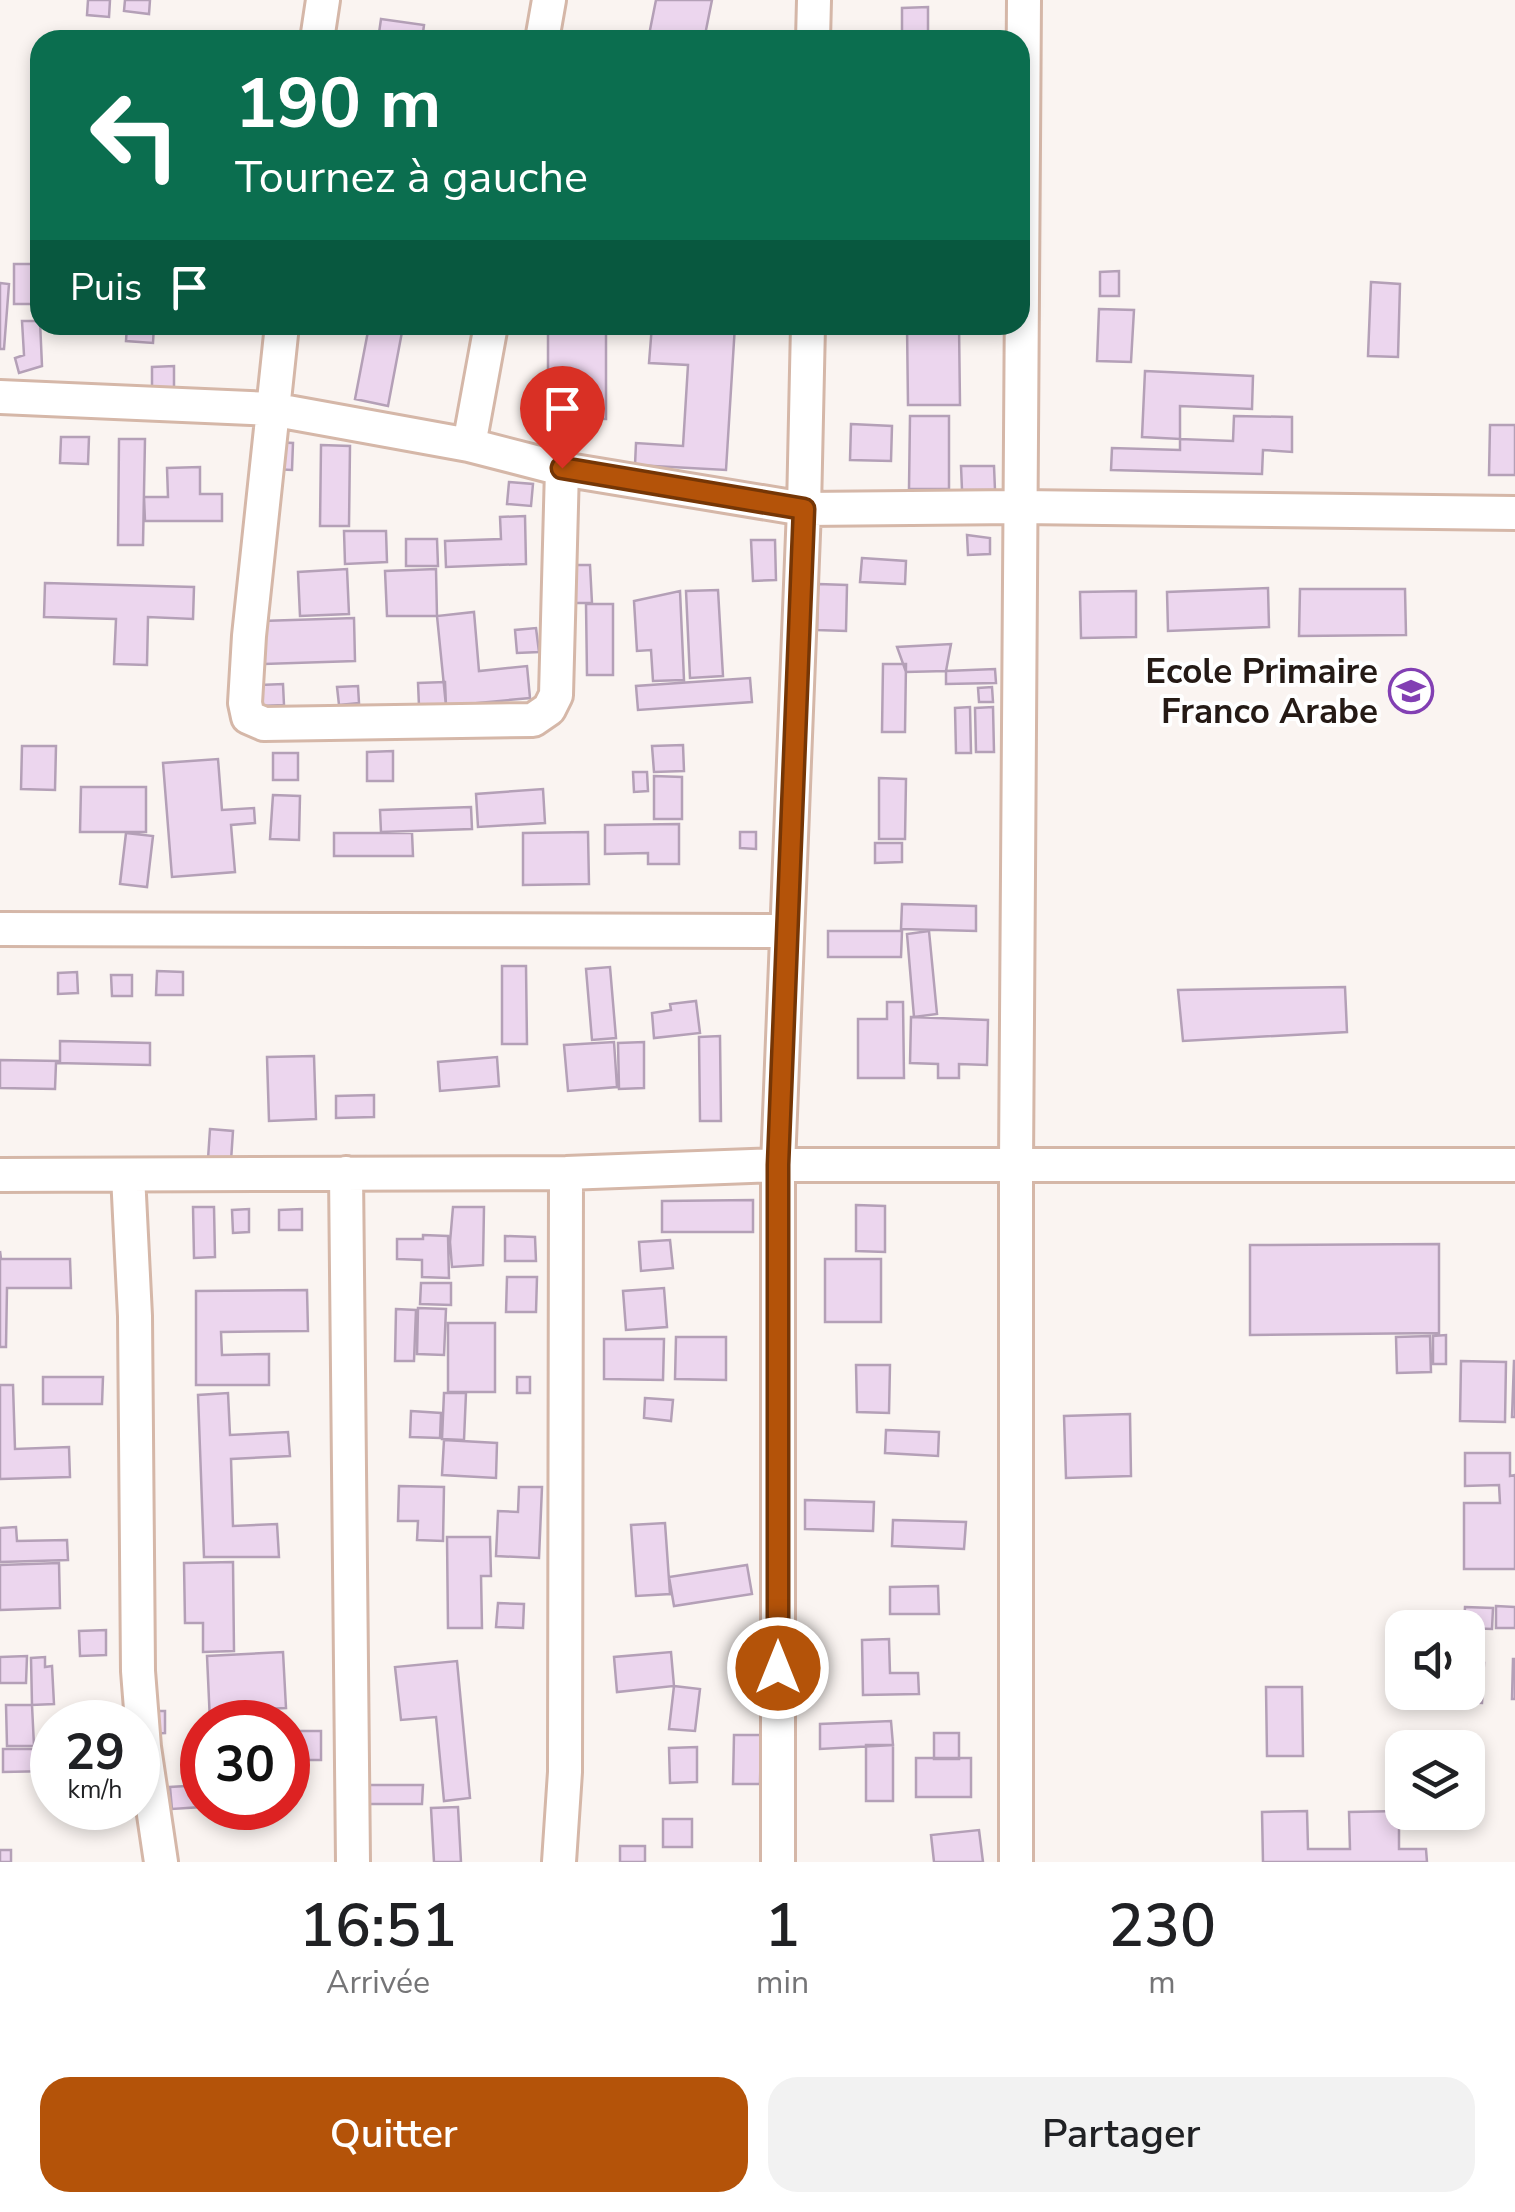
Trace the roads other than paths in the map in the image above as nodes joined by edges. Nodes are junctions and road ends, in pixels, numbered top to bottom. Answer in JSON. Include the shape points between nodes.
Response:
{"nodes":[{"id":1,"x":322,"y":0,"type":"edge"},
{"id":2,"x":550,"y":0,"type":"edge"},
{"id":3,"x":814,"y":0,"type":"edge"},
{"id":4,"x":1024,"y":0,"type":"edge"},
{"id":5,"x":319,"y":30,"type":"edge"},
{"id":6,"x":544,"y":30,"type":"edge"},
{"id":7,"x":813,"y":30,"type":"edge"},
{"id":8,"x":1024,"y":30,"type":"edge"},
{"id":9,"x":281,"y":335,"type":"edge"},
{"id":10,"x":489,"y":335,"type":"edge"},
{"id":11,"x":808,"y":335,"type":"edge"},
{"id":12,"x":1021,"y":335,"type":"edge"},
{"id":13,"x":0,"y":397,"type":"edge"},
{"id":14,"x":271,"y":410,"type":"junction"},
{"id":15,"x":470,"y":445,"type":"junction"},
{"id":16,"x":562,"y":468,"type":"junction"},
{"id":17,"x":1020,"y":507,"type":"junction"},
{"id":18,"x":804,"y":509,"type":"junction"},
{"id":19,"x":1515,"y":513,"type":"edge"},
{"id":20,"x":0,"y":929,"type":"edge"},
{"id":21,"x":787,"y":931,"type":"junction"},
{"id":22,"x":778,"y":1165,"type":"junction"},
{"id":23,"x":1016,"y":1165,"type":"junction"},
{"id":24,"x":1515,"y":1166,"type":"edge"},
{"id":25,"x":566,"y":1172,"type":"junction"},
{"id":26,"x":346,"y":1173,"type":"junction"},
{"id":27,"x":0,"y":1175,"type":"edge"},
{"id":28,"x":128,"y":1176,"type":"junction"},
{"id":29,"x":161,"y":1862,"type":"edge"},
{"id":30,"x":353,"y":1862,"type":"edge"},
{"id":31,"x":559,"y":1862,"type":"edge"},
{"id":32,"x":778,"y":1862,"type":"edge"},
{"id":33,"x":1016,"y":1862,"type":"edge"}],
"edges":[{"from":1,"to":5,"type":"street"},
{"from":2,"to":6,"type":"street"},
{"from":3,"to":7,"type":"street"},
{"from":4,"to":8,"type":"street"},
{"from":9,"to":14,"type":"street"},
{"from":10,"to":15,"type":"street"},
{"from":11,"to":18,"type":"street"},
{"from":12,"to":17,"type":"street"},
{"from":13,"to":14,"type":"street"},
{"from":14,"to":15,"type":"street"},
{"from":14,"to":16,"type":"street","via":[[245,703],[248,717],[264,724],[533,720],[549,709],[556,695]]},
{"from":15,"to":16,"type":"street"},
{"from":16,"to":18,"type":"street"},
{"from":17,"to":18,"type":"street"},
{"from":17,"to":19,"type":"street"},
{"from":17,"to":23,"type":"street"},
{"from":18,"to":21,"type":"street"},
{"from":20,"to":21,"type":"street"},
{"from":21,"to":22,"type":"street"},
{"from":22,"to":23,"type":"street"},
{"from":22,"to":25,"type":"street"},
{"from":22,"to":32,"type":"street"},
{"from":23,"to":24,"type":"street"},
{"from":23,"to":33,"type":"street"},
{"from":25,"to":26,"type":"street"},
{"from":25,"to":31,"type":"street","via":[[566,1772]]},
{"from":26,"to":28,"type":"street"},
{"from":26,"to":30,"type":"street"},
{"from":27,"to":28,"type":"street"},
{"from":28,"to":29,"type":"street","via":[[138,1671]]}]}
